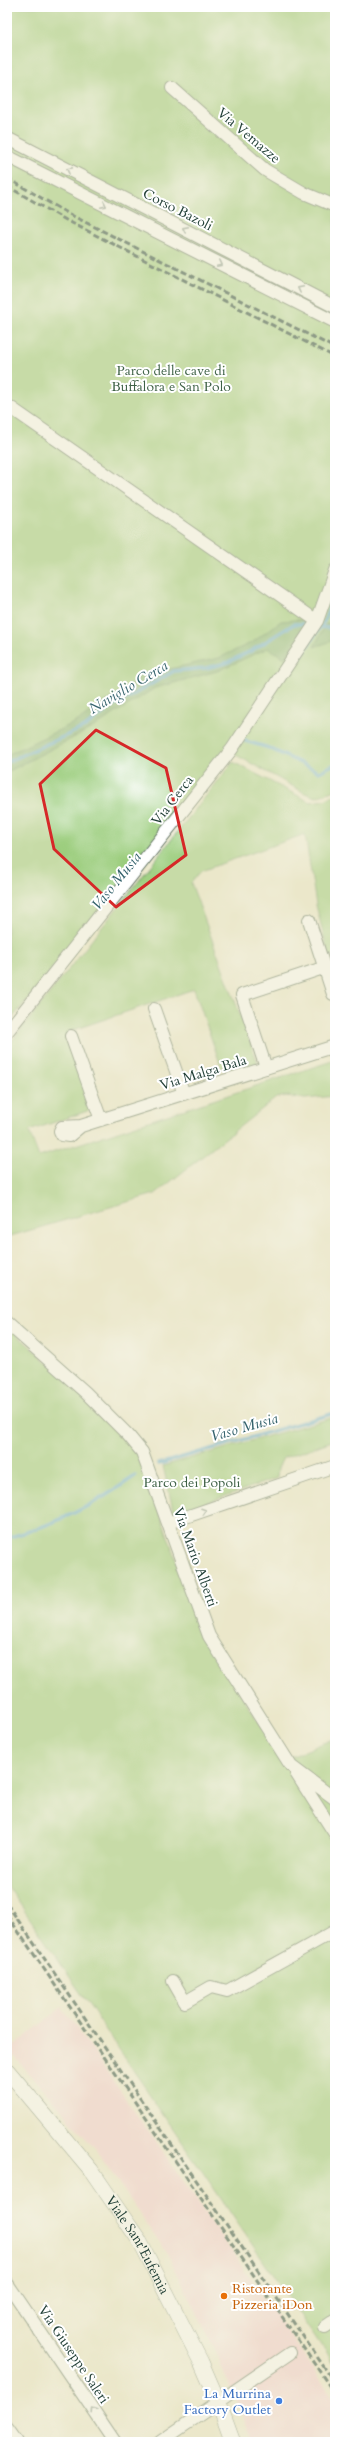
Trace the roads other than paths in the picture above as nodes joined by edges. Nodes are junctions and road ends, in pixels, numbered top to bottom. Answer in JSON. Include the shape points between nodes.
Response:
{"nodes":[{"id":1,"x":172,"y":88,"type":"dead end"},
{"id":2,"x":7,"y":138,"type":"edge"},
{"id":3,"x":7,"y":156,"type":"edge"},
{"id":4,"x":335,"y":206,"type":"edge"},
{"id":5,"x":335,"y":307,"type":"edge"},
{"id":6,"x":335,"y":322,"type":"edge"},
{"id":7,"x":7,"y":405,"type":"edge"},
{"id":8,"x":335,"y":570,"type":"edge"},
{"id":9,"x":317,"y":620,"type":"junction"},
{"id":10,"x":309,"y":920,"type":"dead end"},
{"id":11,"x":323,"y":968,"type":"junction"},
{"id":12,"x":334,"y":996,"type":"edge"},
{"id":13,"x":154,"y":1009,"type":"dead end"},
{"id":14,"x":7,"y":1032,"type":"edge"},
{"id":15,"x":71,"y":1036,"type":"dead end"},
{"id":16,"x":335,"y":1046,"type":"edge"},
{"id":17,"x":266,"y":1068,"type":"junction"},
{"id":18,"x":184,"y":1094,"type":"junction"},
{"id":19,"x":101,"y":1120,"type":"junction"},
{"id":20,"x":81,"y":1126,"type":"dead end"},
{"id":21,"x":7,"y":1324,"type":"edge"},
{"id":22,"x":335,"y":1466,"type":"edge"},
{"id":23,"x":168,"y":1523,"type":"junction"},
{"id":24,"x":292,"y":1766,"type":"junction"},
{"id":25,"x":335,"y":1799,"type":"edge"},
{"id":26,"x":335,"y":1834,"type":"edge"},
{"id":27,"x":335,"y":1931,"type":"edge"},
{"id":28,"x":173,"y":1981,"type":"dead end"},
{"id":29,"x":7,"y":2070,"type":"edge"},
{"id":30,"x":7,"y":2283,"type":"edge"},
{"id":31,"x":290,"y":2353,"type":"dead end"},
{"id":32,"x":218,"y":2401,"type":"junction"},
{"id":33,"x":7,"y":2428,"type":"edge"},
{"id":34,"x":17,"y":2442,"type":"edge"},
{"id":35,"x":115,"y":2442,"type":"edge"},
{"id":36,"x":160,"y":2442,"type":"edge"},
{"id":37,"x":233,"y":2442,"type":"edge"}],
"edges":[{"from":1,"to":4,"type":"street","name":"Via Vemazze","via":[[265,170],[304,193]]},
{"from":5,"to":2,"type":"street","name":"Corso Bazoli","one_way":true},
{"from":3,"to":6,"type":"street","one_way":true},
{"from":7,"to":9,"type":"street"},
{"from":8,"to":9,"type":"street","name":"Via Cerca"},
{"from":9,"to":14,"type":"street","name":"Via Cerca","via":[[232,749]]},
{"from":10,"to":11,"type":"street"},
{"from":11,"to":12,"type":"street"},
{"from":11,"to":17,"type":"street","via":[[242,995]]},
{"from":13,"to":18,"type":"street"},
{"from":15,"to":19,"type":"street"},
{"from":16,"to":17,"type":"street","name":"Via Malga Bala"},
{"from":17,"to":18,"type":"street","name":"Via Malga Bala"},
{"from":18,"to":19,"type":"street","name":"Via Malga Bala"},
{"from":19,"to":20,"type":"street","name":"Via Malga Bala"},
{"from":21,"to":23,"type":"street","name":"Via Mario Alberti","via":[[85,1392],[128,1434],[142,1452]]},
{"from":23,"to":22,"type":"street","one_way":true},
{"from":23,"to":24,"type":"street","name":"Via Mario Alberti","via":[[209,1636]]},
{"from":24,"to":25,"type":"street","name":"Via Mario Alberti"},
{"from":24,"to":26,"type":"street","name":"Via Mario Alberti"},
{"from":27,"to":28,"type":"street","via":[[227,1991],[211,1988],[186,2002]]},
{"from":29,"to":32,"type":"main road","name":"Viale Sant'Eufemia","via":[[91,2170],[139,2240],[167,2292]]},
{"from":35,"to":30,"type":"street","name":"Via Giuseppe Saleri","one_way":true},
{"from":31,"to":32,"type":"street"},
{"from":32,"to":36,"type":"street"},
{"from":32,"to":37,"type":"main road","name":"Viale Sant'Eufemia"},
{"from":33,"to":34,"type":"street"}]}
